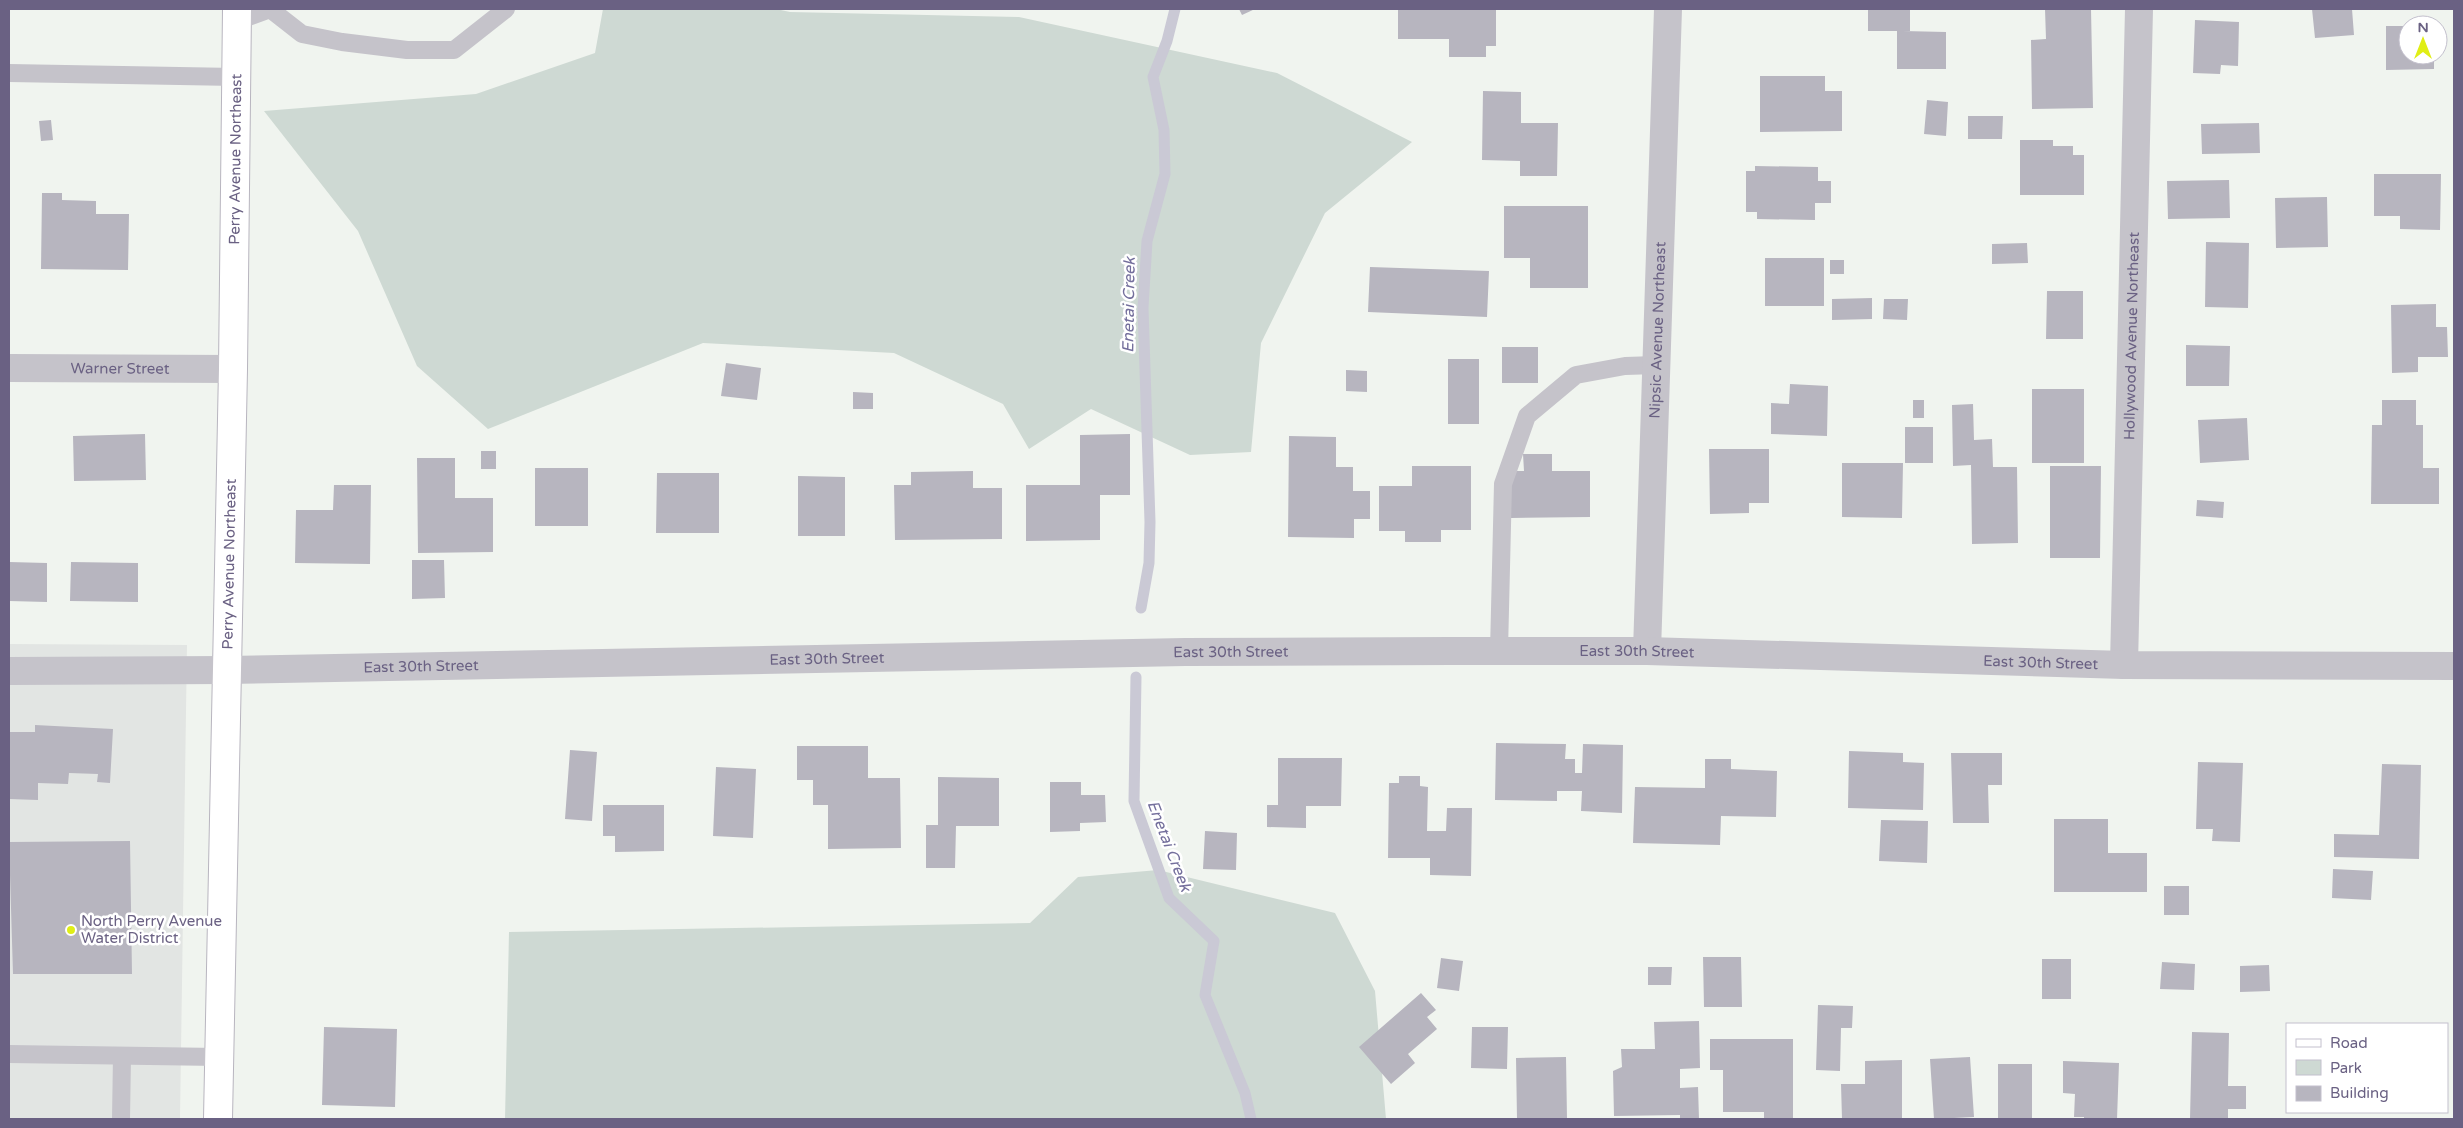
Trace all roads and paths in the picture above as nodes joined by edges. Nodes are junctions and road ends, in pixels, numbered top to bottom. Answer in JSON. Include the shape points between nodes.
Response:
{"nodes":[{"id":1,"x":270,"y":9,"type":"edge"},
{"id":2,"x":506,"y":9,"type":"edge"},
{"id":3,"x":1668,"y":9,"type":"edge"},
{"id":4,"x":2139,"y":9,"type":"edge"},
{"id":5,"x":237,"y":15,"type":"edge"},
{"id":6,"x":481,"y":17,"type":"edge"},
{"id":7,"x":9,"y":73,"type":"edge"},
{"id":8,"x":236,"y":78,"type":"junction"},
{"id":9,"x":1656,"y":365,"type":"junction"},
{"id":10,"x":9,"y":368,"type":"edge"},
{"id":11,"x":233,"y":369,"type":"junction"},
{"id":12,"x":1499,"y":651,"type":"junction"},
{"id":13,"x":1647,"y":651,"type":"junction"},
{"id":14,"x":2124,"y":665,"type":"junction"},
{"id":15,"x":2454,"y":666,"type":"edge"},
{"id":16,"x":227,"y":670,"type":"junction"},
{"id":17,"x":9,"y":671,"type":"edge"},
{"id":18,"x":9,"y":1054,"type":"edge"},
{"id":19,"x":122,"y":1056,"type":"junction"},
{"id":20,"x":219,"y":1057,"type":"junction"},
{"id":21,"x":121,"y":1119,"type":"edge"},
{"id":22,"x":218,"y":1119,"type":"edge"}],
"edges":[{"from":1,"to":5,"type":"lane"},
{"from":1,"to":6,"type":"lane","via":[[302,34],[406,50],[454,50]]},
{"from":2,"to":6,"type":"lane"},
{"from":3,"to":9,"type":"street","name":"Nipsic Avenue Northeast"},
{"from":4,"to":14,"type":"street","name":"Hollywood Avenue Northeast"},
{"from":5,"to":8,"type":"main road","name":"Perry Avenue Northeast"},
{"from":7,"to":8,"type":"lane"},
{"from":8,"to":11,"type":"main road","name":"Perry Avenue Northeast"},
{"from":9,"to":12,"type":"lane","via":[[1625,366],[1576,375],[1527,416],[1503,484]]},
{"from":9,"to":13,"type":"street","name":"Nipsic Avenue Northeast"},
{"from":10,"to":11,"type":"street","name":"Warner Street"},
{"from":11,"to":16,"type":"main road","name":"Perry Avenue Northeast"},
{"from":12,"to":13,"type":"street","name":"East 30th Street"},
{"from":12,"to":16,"type":"street","name":"East 30th Street","via":[[1175,652]]},
{"from":13,"to":14,"type":"street","name":"East 30th Street"},
{"from":14,"to":15,"type":"street","name":"East 30th Street"},
{"from":16,"to":17,"type":"street","name":"East 30th Street"},
{"from":16,"to":20,"type":"main road","name":"Perry Avenue Northeast"},
{"from":18,"to":19,"type":"lane"},
{"from":19,"to":20,"type":"lane"},
{"from":19,"to":21,"type":"lane"},
{"from":20,"to":22,"type":"main road","name":"Perry Avenue Northeast"}]}
